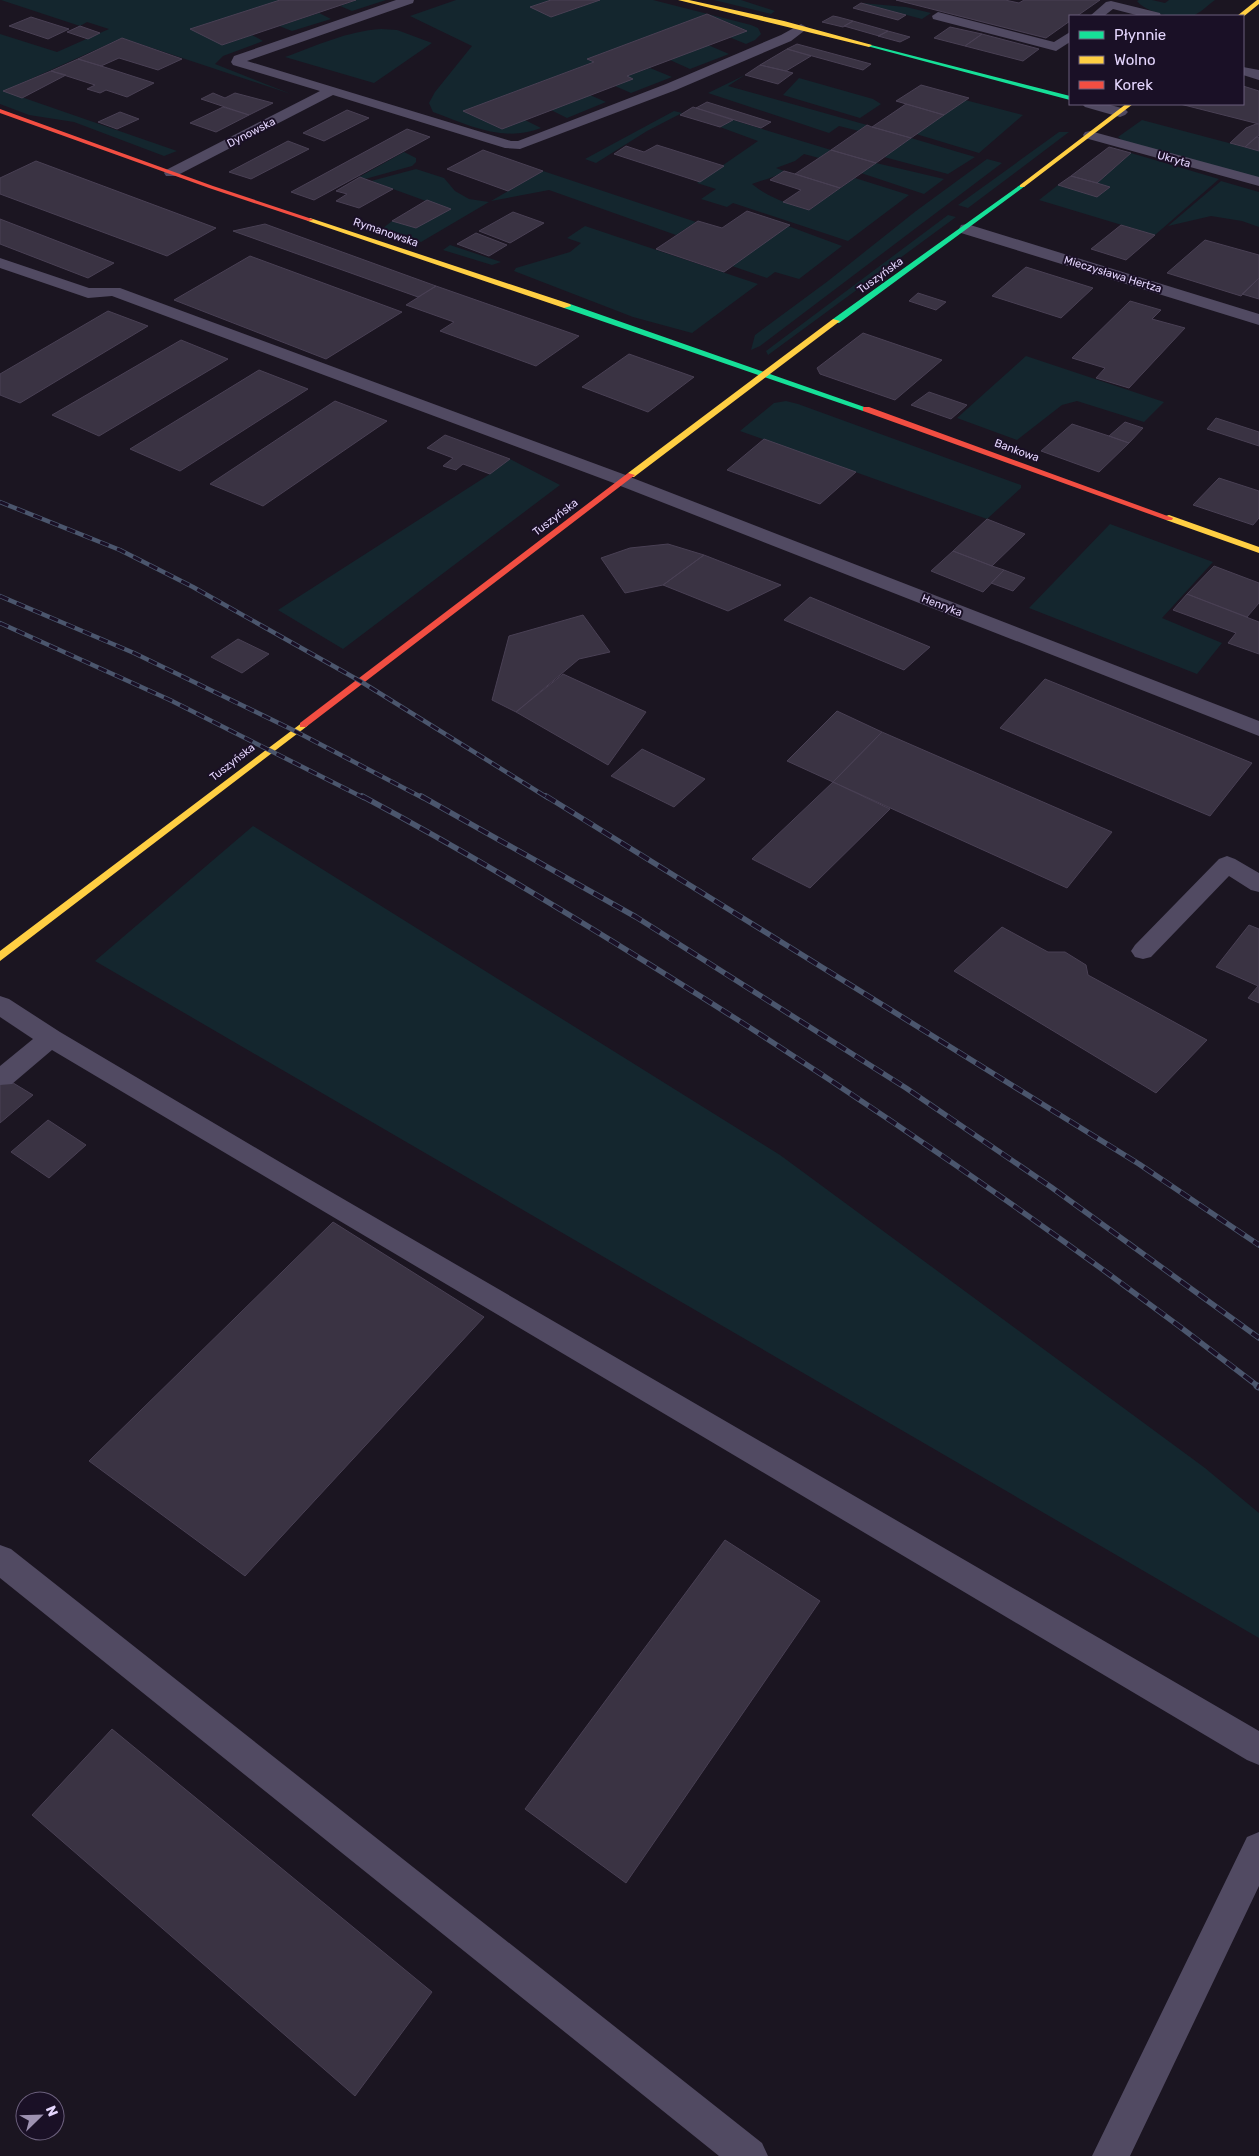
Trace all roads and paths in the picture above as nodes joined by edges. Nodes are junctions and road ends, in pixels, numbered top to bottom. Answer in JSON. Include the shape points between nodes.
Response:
{"nodes":[{"id":1,"x":408,"y":0,"type":"edge"},
{"id":2,"x":680,"y":0,"type":"edge"},
{"id":3,"x":1259,"y":1,"type":"edge"},
{"id":4,"x":1097,"y":15,"type":"edge"},
{"id":5,"x":1151,"y":15,"type":"edge"},
{"id":6,"x":1241,"y":15,"type":"edge"},
{"id":7,"x":938,"y":16,"type":"dead end"},
{"id":8,"x":801,"y":28,"type":"junction"},
{"id":9,"x":1069,"y":37,"type":"edge"},
{"id":10,"x":1244,"y":71,"type":"edge"},
{"id":11,"x":1259,"y":75,"type":"edge"},
{"id":12,"x":331,"y":91,"type":"junction"},
{"id":13,"x":1069,"y":98,"type":"edge"},
{"id":14,"x":1099,"y":105,"type":"edge"},
{"id":15,"x":1125,"y":108,"type":"edge"},
{"id":16,"x":0,"y":111,"type":"edge"},
{"id":17,"x":1090,"y":135,"type":"junction"},
{"id":18,"x":172,"y":172,"type":"junction"},
{"id":19,"x":1259,"y":182,"type":"edge"},
{"id":20,"x":966,"y":229,"type":"junction"},
{"id":21,"x":0,"y":263,"type":"edge"},
{"id":22,"x":1259,"y":320,"type":"edge"},
{"id":23,"x":766,"y":373,"type":"junction"},
{"id":24,"x":625,"y":481,"type":"junction"},
{"id":25,"x":1259,"y":550,"type":"edge"},
{"id":26,"x":1259,"y":729,"type":"edge"},
{"id":27,"x":1259,"y":884,"type":"edge"},
{"id":28,"x":1143,"y":950,"type":"dead end"},
{"id":29,"x":0,"y":957,"type":"edge"},
{"id":30,"x":0,"y":1005,"type":"edge"},
{"id":31,"x":51,"y":1038,"type":"junction"},
{"id":32,"x":3,"y":1077,"type":"dead end"},
{"id":33,"x":0,"y":1558,"type":"edge"},
{"id":34,"x":1259,"y":1749,"type":"edge"},
{"id":35,"x":1259,"y":1849,"type":"edge"},
{"id":36,"x":749,"y":2156,"type":"edge"},
{"id":37,"x":1111,"y":2156,"type":"edge"}],
"edges":[{"from":1,"to":12,"type":"lane","via":[[238,62]]},
{"from":2,"to":8,"type":"street"},
{"from":3,"to":6,"type":"street"},
{"from":4,"to":5,"type":"lane","via":[[1111,5]]},
{"from":7,"to":9,"type":"lane","via":[[1056,47]]},
{"from":8,"to":12,"type":"lane","via":[[786,38],[671,87],[520,145]]},
{"from":8,"to":13,"type":"street"},
{"from":10,"to":11,"type":"street"},
{"from":12,"to":18,"type":"lane","name":"Dynowska"},
{"from":14,"to":15,"type":"street"},
{"from":15,"to":17,"type":"street","name":"Tuszyńska"},
{"from":16,"to":18,"type":"street","name":"Rymanowska"},
{"from":17,"to":19,"type":"lane","name":"Ukryta"},
{"from":17,"to":20,"type":"street","name":"Tuszyńska"},
{"from":18,"to":23,"type":"street","name":"Rymanowska"},
{"from":20,"to":22,"type":"street","name":"Mieczysława Hertza"},
{"from":20,"to":23,"type":"street","name":"Tuszyńska"},
{"from":21,"to":24,"type":"lane","via":[[88,293],[114,291]]},
{"from":23,"to":24,"type":"street","name":"Tuszyńska"},
{"from":23,"to":25,"type":"street","name":"Bankowa"},
{"from":24,"to":26,"type":"street","name":"Henryka"},
{"from":24,"to":29,"type":"street","name":"Tuszyńska","via":[[293,730]]},
{"from":27,"to":28,"type":"lane","via":[[1227,864]]},
{"from":30,"to":31,"type":"lane"},
{"from":31,"to":32,"type":"lane"},
{"from":31,"to":34,"type":"lane"},
{"from":33,"to":36,"type":"lane"},
{"from":35,"to":37,"type":"lane"}]}
